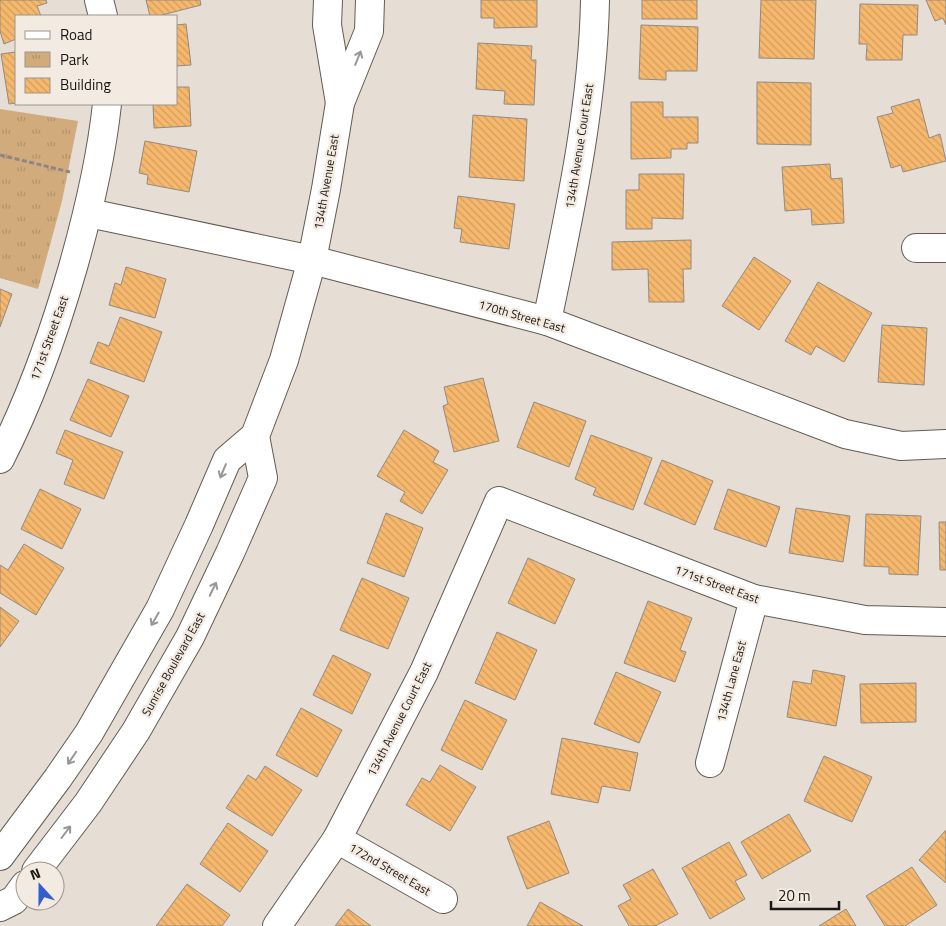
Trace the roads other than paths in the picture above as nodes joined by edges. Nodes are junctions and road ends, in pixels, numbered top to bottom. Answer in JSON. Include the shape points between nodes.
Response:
{"nodes":[{"id":1,"x":99,"y":0,"type":"edge"},
{"id":2,"x":328,"y":0,"type":"edge"},
{"id":3,"x":370,"y":0,"type":"edge"},
{"id":4,"x":595,"y":0,"type":"edge"},
{"id":5,"x":103,"y":15,"type":"edge"},
{"id":6,"x":340,"y":103,"type":"junction"},
{"id":7,"x":107,"y":105,"type":"edge"},
{"id":8,"x":88,"y":213,"type":"junction"},
{"id":9,"x":916,"y":248,"type":"dead end"},
{"id":10,"x":946,"y":248,"type":"edge"},
{"id":11,"x":312,"y":260,"type":"junction"},
{"id":12,"x":547,"y":321,"type":"junction"},
{"id":13,"x":256,"y":436,"type":"junction"},
{"id":14,"x":946,"y":444,"type":"edge"},
{"id":15,"x":0,"y":459,"type":"edge"},
{"id":16,"x":498,"y":501,"type":"joint"},
{"id":17,"x":754,"y":599,"type":"junction"},
{"id":18,"x":946,"y":622,"type":"edge"},
{"id":19,"x":710,"y":763,"type":"dead end"},
{"id":20,"x":337,"y":839,"type":"junction"},
{"id":21,"x":0,"y":856,"type":"edge"},
{"id":22,"x":44,"y":861,"type":"edge"},
{"id":23,"x":443,"y":898,"type":"dead end"},
{"id":24,"x":15,"y":899,"type":"edge"},
{"id":25,"x":0,"y":907,"type":"edge"},
{"id":26,"x":277,"y":926,"type":"edge"}],
"edges":[{"from":1,"to":5,"type":"street"},
{"from":2,"to":6,"type":"street","name":"134th Avenue East","via":[[327,25]]},
{"from":6,"to":3,"type":"street","name":"134th Avenue East","one_way":true,"via":[[369,31]]},
{"from":4,"to":12,"type":"street","name":"134th Avenue Court East","via":[[595,38],[579,167]]},
{"from":6,"to":11,"type":"street","name":"134th Avenue East"},
{"from":7,"to":8,"type":"street","name":"171st Street East"},
{"from":8,"to":11,"type":"street","name":"170th Street East"},
{"from":8,"to":15,"type":"street","name":"171st Street East","via":[[58,319]]},
{"from":9,"to":10,"type":"street"},
{"from":11,"to":12,"type":"street","name":"170th Street East"},
{"from":11,"to":13,"type":"street","name":"Sunrise Boulevard East","via":[[284,360]]},
{"from":12,"to":14,"type":"street","name":"170th Street East","via":[[845,434],[901,446]]},
{"from":13,"to":21,"type":"street","one_way":true,"via":[[227,460],[160,609],[89,733]]},
{"from":22,"to":13,"type":"street","name":"Sunrise Boulevard East","one_way":true,"via":[[88,803],[130,739],[190,637],[263,478]]},
{"from":16,"to":17,"type":"street","name":"171st Street East"},
{"from":16,"to":20,"type":"street","name":"134th Avenue Court East","via":[[424,672]]},
{"from":17,"to":18,"type":"street","name":"171st Street East","via":[[865,620]]},
{"from":17,"to":19,"type":"street","name":"134th Lane East"},
{"from":20,"to":23,"type":"street","name":"172nd Street East"},
{"from":20,"to":26,"type":"street","name":"134th Avenue Court East"},
{"from":24,"to":25,"type":"street"}]}
